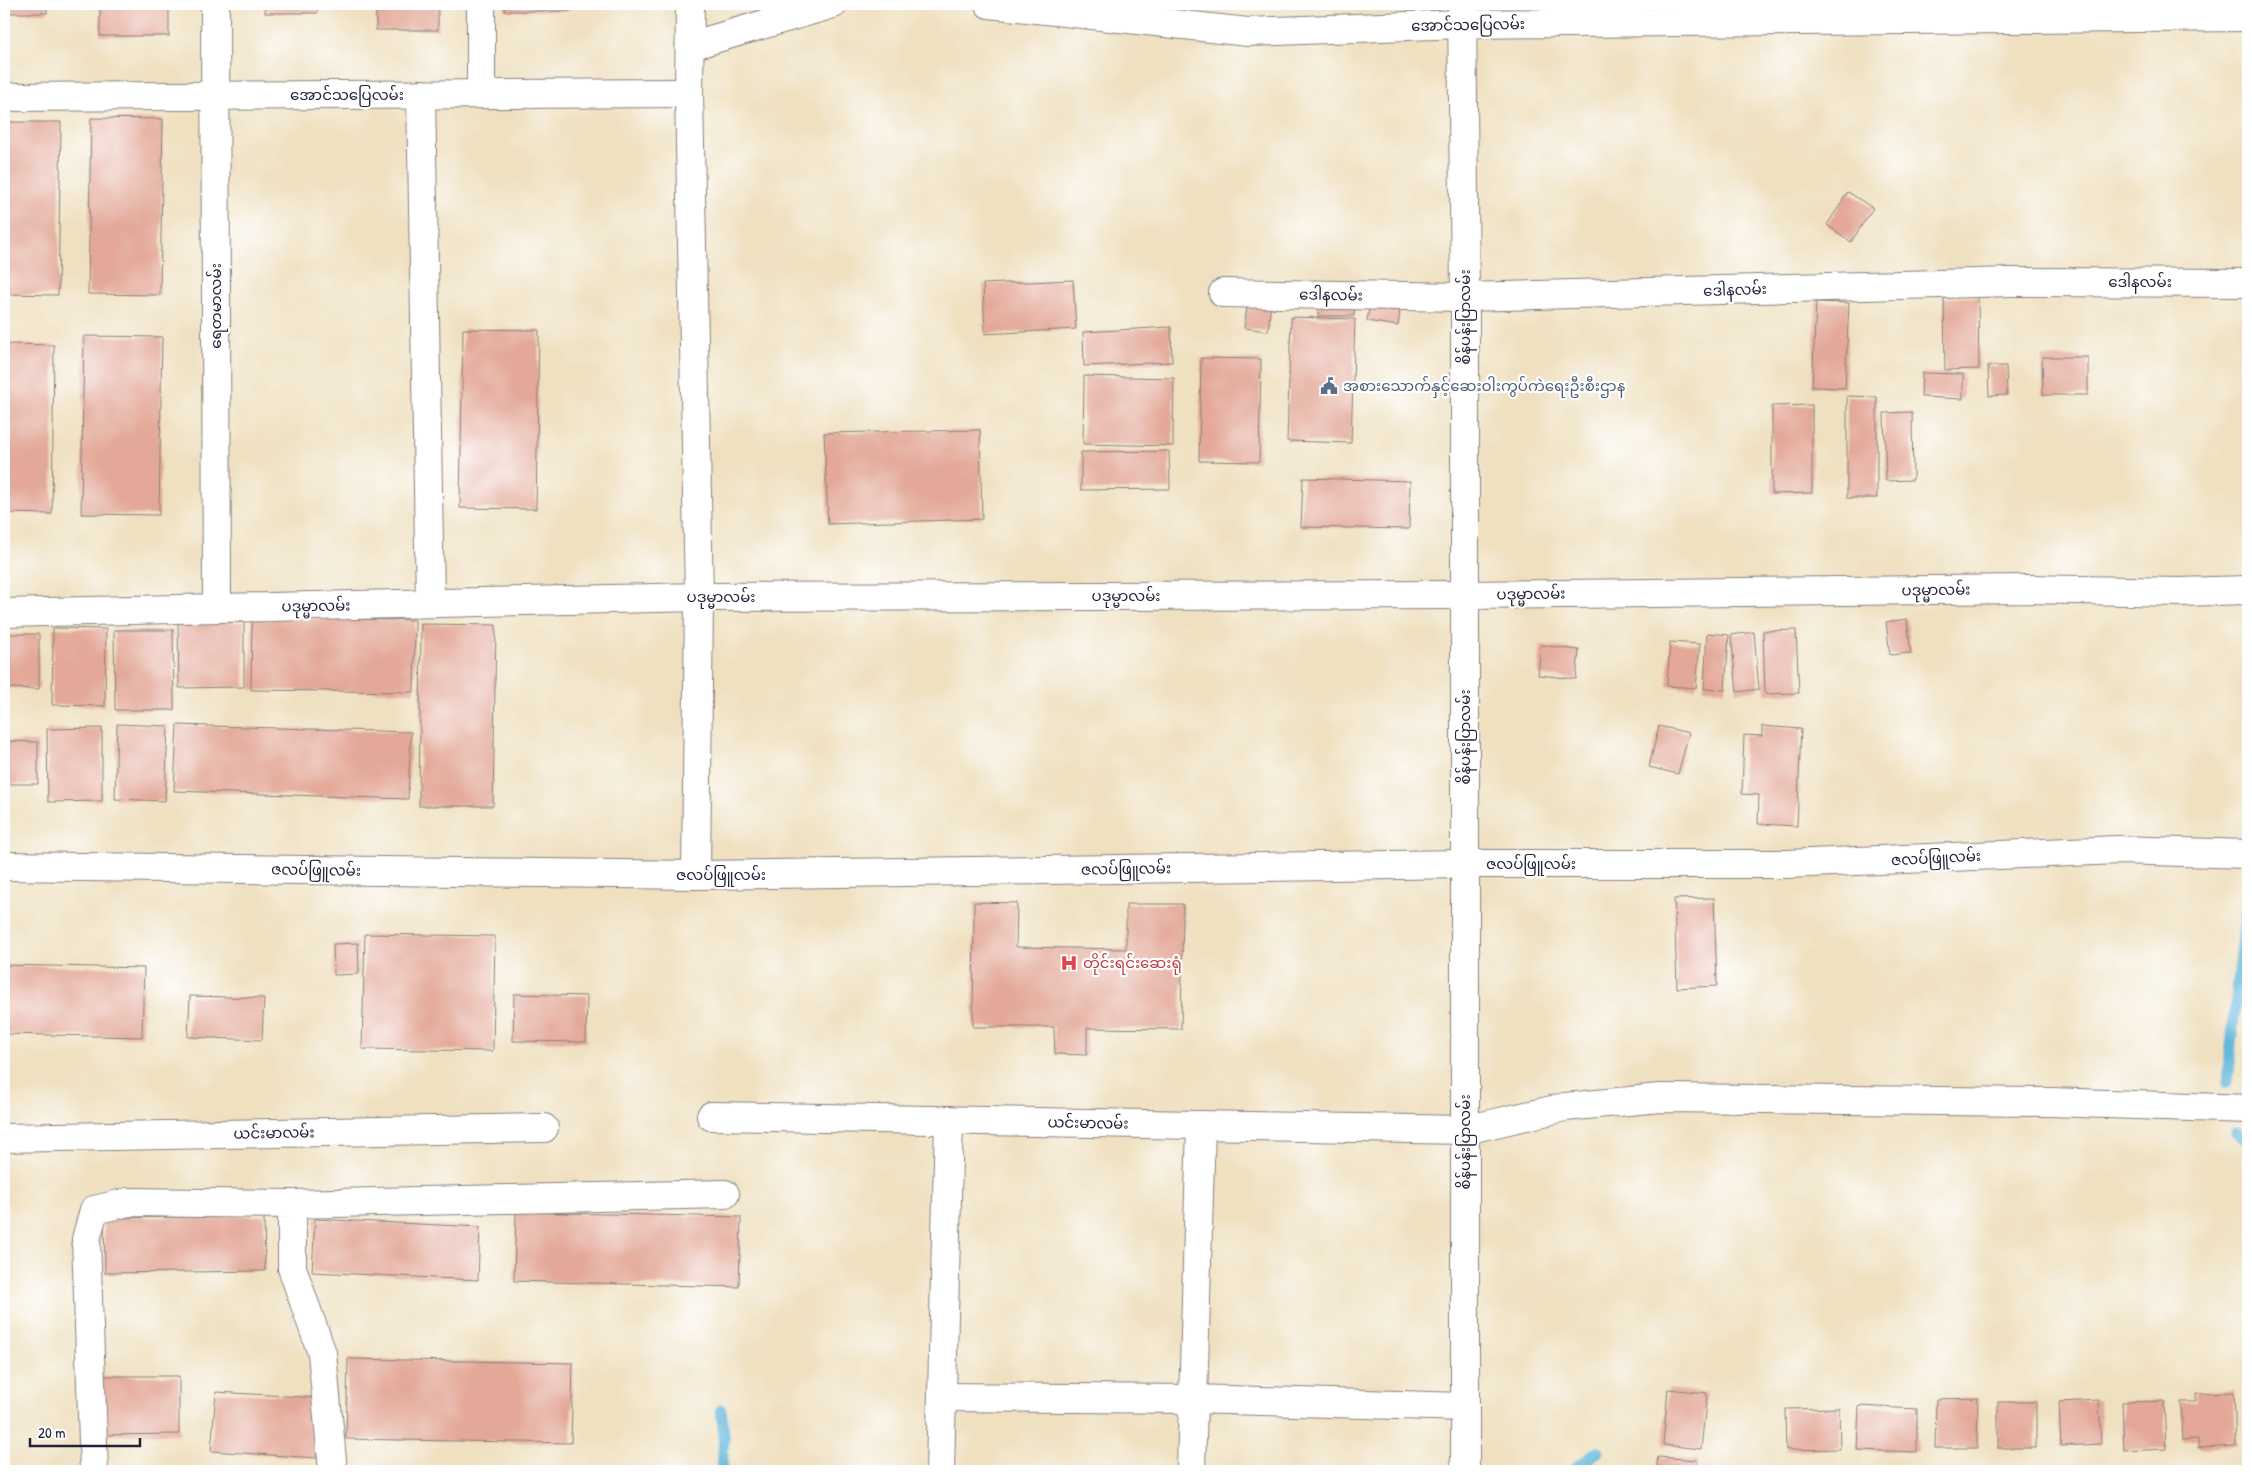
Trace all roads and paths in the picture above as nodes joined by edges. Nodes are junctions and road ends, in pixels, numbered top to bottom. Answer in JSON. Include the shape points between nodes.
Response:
{"nodes":[{"id":1,"x":215,"y":4,"type":"edge"},
{"id":2,"x":481,"y":4,"type":"edge"},
{"id":3,"x":690,"y":4,"type":"edge"},
{"id":4,"x":833,"y":4,"type":"edge"},
{"id":5,"x":988,"y":4,"type":"edge"},
{"id":6,"x":1461,"y":14,"type":"edge"},
{"id":7,"x":2248,"y":17,"type":"edge"},
{"id":8,"x":690,"y":46,"type":"junction"},
{"id":9,"x":689,"y":93,"type":"junction"},
{"id":10,"x":421,"y":94,"type":"junction"},
{"id":11,"x":481,"y":94,"type":"junction"},
{"id":12,"x":215,"y":96,"type":"junction"},
{"id":13,"x":4,"y":97,"type":"edge"},
{"id":14,"x":2248,"y":283,"type":"edge"},
{"id":15,"x":1223,"y":293,"type":"dead end"},
{"id":16,"x":1465,"y":298,"type":"junction"},
{"id":17,"x":2248,"y":590,"type":"edge"},
{"id":18,"x":1465,"y":595,"type":"junction"},
{"id":19,"x":699,"y":596,"type":"junction"},
{"id":20,"x":430,"y":604,"type":"junction"},
{"id":21,"x":217,"y":608,"type":"junction"},
{"id":22,"x":4,"y":613,"type":"edge"},
{"id":23,"x":2248,"y":854,"type":"edge"},
{"id":24,"x":1465,"y":864,"type":"junction"},
{"id":25,"x":4,"y":866,"type":"edge"},
{"id":26,"x":696,"y":875,"type":"junction"},
{"id":27,"x":2248,"y":1109,"type":"edge"},
{"id":28,"x":711,"y":1116,"type":"dead end"},
{"id":29,"x":949,"y":1120,"type":"junction"},
{"id":30,"x":1201,"y":1125,"type":"junction"},
{"id":31,"x":544,"y":1128,"type":"dead end"},
{"id":32,"x":1465,"y":1130,"type":"junction"},
{"id":33,"x":4,"y":1138,"type":"edge"},
{"id":34,"x":725,"y":1194,"type":"dead end"},
{"id":35,"x":292,"y":1204,"type":"junction"},
{"id":36,"x":942,"y":1397,"type":"junction"},
{"id":37,"x":1193,"y":1399,"type":"junction"},
{"id":38,"x":1466,"y":1407,"type":"junction"},
{"id":39,"x":94,"y":1471,"type":"edge"},
{"id":40,"x":332,"y":1471,"type":"edge"},
{"id":41,"x":940,"y":1471,"type":"edge"},
{"id":42,"x":1191,"y":1471,"type":"edge"},
{"id":43,"x":1465,"y":1471,"type":"edge"}],
"edges":[{"from":1,"to":12,"type":"street","name":"ရေတမာလမ်း"},
{"from":2,"to":11,"type":"street"},
{"from":3,"to":8,"type":"street"},
{"from":4,"to":8,"type":"street"},
{"from":5,"to":6,"type":"street","name":"အောင်သပြေလမ်း","via":[[1248,32]]},
{"from":6,"to":7,"type":"street","name":"အောင်သပြေလမ်း"},
{"from":6,"to":16,"type":"street","name":"စိန်ပန်းပြာလမ်း"},
{"from":8,"to":9,"type":"street"},
{"from":9,"to":11,"type":"street","name":"အောင်သပြေလမ်း"},
{"from":9,"to":19,"type":"street"},
{"from":10,"to":11,"type":"street","name":"အောင်သပြေလမ်း"},
{"from":10,"to":12,"type":"street","name":"အောင်သပြေလမ်း"},
{"from":10,"to":20,"type":"street"},
{"from":12,"to":13,"type":"street","name":"အောင်သပြေလမ်း"},
{"from":12,"to":21,"type":"street","name":"ရေတမာလမ်း"},
{"from":14,"to":16,"type":"street","name":"ဒေါနလမ်း","via":[[2012,282]]},
{"from":15,"to":16,"type":"street","name":"ဒေါနလမ်း"},
{"from":16,"to":18,"type":"street","name":"စိန်ပန်းပြာလမ်း"},
{"from":17,"to":18,"type":"street","name":"ပဒုမ္မာလမ်း"},
{"from":18,"to":19,"type":"street","name":"ပဒုမ္မာလမ်း"},
{"from":18,"to":24,"type":"street","name":"စိန်ပန်းပြာလမ်း"},
{"from":19,"to":20,"type":"street","name":"ပဒုမ္မာလမ်း"},
{"from":19,"to":26,"type":"street"},
{"from":20,"to":21,"type":"street","name":"ပဒုမ္မာလမ်း"},
{"from":21,"to":22,"type":"street","name":"ပဒုမ္မာလမ်း"},
{"from":23,"to":24,"type":"street","name":"ဇလပ်ဖြူလမ်း","via":[[2118,850],[1786,864]]},
{"from":24,"to":26,"type":"street","name":"ဇလပ်ဖြူလမ်း"},
{"from":24,"to":32,"type":"street","name":"စိန်ပန်းပြာလမ်း"},
{"from":25,"to":26,"type":"street","name":"ဇလပ်ဖြူလမ်း"},
{"from":27,"to":32,"type":"street","name":"ယင်းမာလမ်း","via":[[2051,1102],[1660,1098],[1565,1107]]},
{"from":28,"to":29,"type":"street","name":"ယင်းမာလမ်း"},
{"from":29,"to":30,"type":"street","name":"ယင်းမာလမ်း"},
{"from":29,"to":36,"type":"street"},
{"from":30,"to":32,"type":"street","name":"ယင်းမာလမ်း"},
{"from":30,"to":37,"type":"street"},
{"from":31,"to":33,"type":"street","name":"ယင်းမာလမ်း"},
{"from":32,"to":38,"type":"street","name":"စိန်ပန်းပြာလမ်း"},
{"from":34,"to":35,"type":"street"},
{"from":35,"to":39,"type":"street","via":[[128,1202],[94,1210],[86,1239]]},
{"from":35,"to":40,"type":"street","via":[[292,1268],[322,1353]]},
{"from":36,"to":37,"type":"street"},
{"from":36,"to":41,"type":"street"},
{"from":37,"to":38,"type":"street"},
{"from":37,"to":42,"type":"street"},
{"from":38,"to":43,"type":"street","name":"စိန်ပန်းပြာလမ်း"}]}
